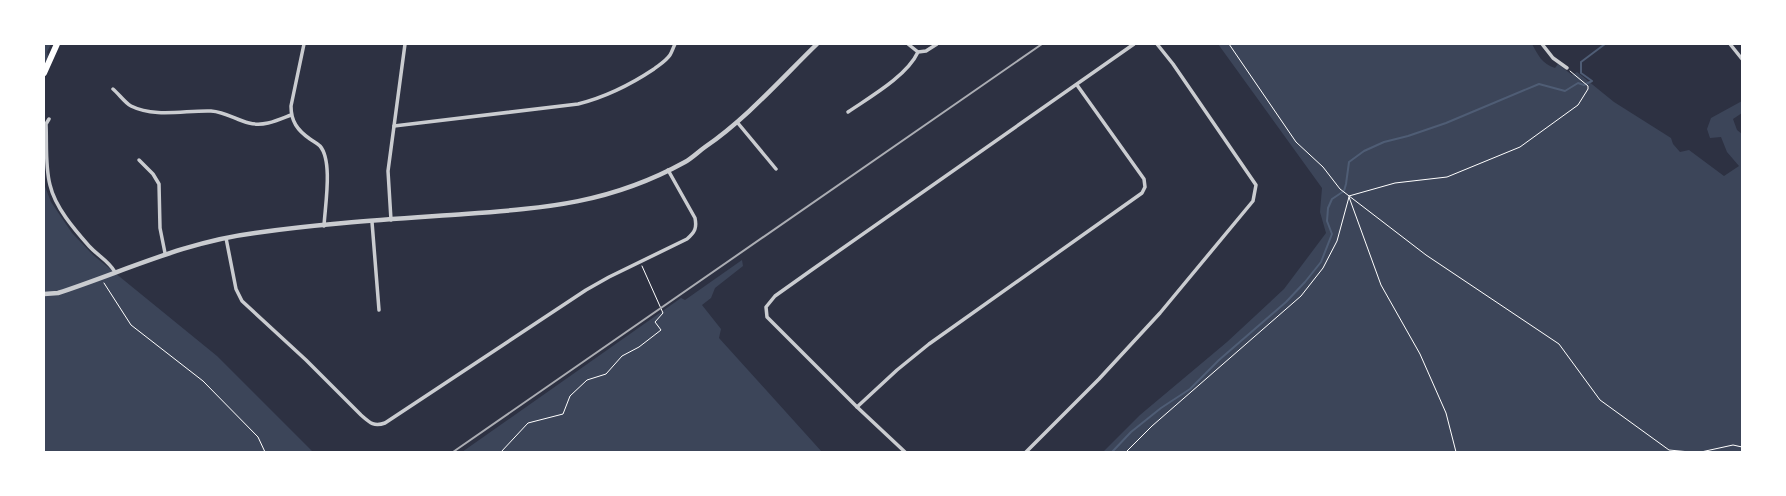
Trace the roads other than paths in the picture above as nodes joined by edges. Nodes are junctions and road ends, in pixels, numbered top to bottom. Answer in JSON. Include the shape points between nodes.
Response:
{"nodes":[{"id":1,"x":57,"y":44,"type":"edge"},
{"id":2,"x":304,"y":44,"type":"edge"},
{"id":3,"x":405,"y":44,"type":"edge"},
{"id":4,"x":675,"y":44,"type":"edge"},
{"id":5,"x":817,"y":44,"type":"edge"},
{"id":6,"x":908,"y":44,"type":"edge"},
{"id":7,"x":937,"y":44,"type":"edge"},
{"id":8,"x":1134,"y":44,"type":"edge"},
{"id":9,"x":1157,"y":44,"type":"edge"},
{"id":10,"x":1542,"y":44,"type":"edge"},
{"id":11,"x":1730,"y":44,"type":"edge"},
{"id":12,"x":918,"y":52,"type":"junction"},
{"id":13,"x":1742,"y":59,"type":"edge"},
{"id":14,"x":1567,"y":68,"type":"road end"},
{"id":15,"x":44,"y":73,"type":"edge"},
{"id":16,"x":1077,"y":85,"type":"junction"},
{"id":17,"x":113,"y":89,"type":"dead end"},
{"id":18,"x":848,"y":112,"type":"dead end"},
{"id":19,"x":291,"y":115,"type":"junction"},
{"id":20,"x":49,"y":119,"type":"dead end"},
{"id":21,"x":737,"y":122,"type":"junction"},
{"id":22,"x":394,"y":126,"type":"junction"},
{"id":23,"x":139,"y":160,"type":"dead end"},
{"id":24,"x":776,"y":169,"type":"dead end"},
{"id":25,"x":668,"y":170,"type":"junction"},
{"id":26,"x":391,"y":220,"type":"junction"},
{"id":27,"x":372,"y":222,"type":"junction"},
{"id":28,"x":324,"y":226,"type":"junction"},
{"id":29,"x":226,"y":238,"type":"junction"},
{"id":30,"x":165,"y":253,"type":"junction"},
{"id":31,"x":115,"y":272,"type":"junction"},
{"id":32,"x":44,"y":294,"type":"edge"},
{"id":33,"x":379,"y":310,"type":"dead end"},
{"id":34,"x":857,"y":407,"type":"junction"},
{"id":35,"x":905,"y":452,"type":"edge"},
{"id":36,"x":1026,"y":452,"type":"edge"}],
"edges":[{"from":1,"to":15,"type":"highway"},
{"from":2,"to":19,"type":"street"},
{"from":3,"to":22,"type":"street"},
{"from":4,"to":22,"type":"street","via":[[665,61],[630,84],[594,100]]},
{"from":5,"to":21,"type":"street"},
{"from":6,"to":12,"type":"street"},
{"from":7,"to":12,"type":"street","via":[[926,51]]},
{"from":8,"to":16,"type":"street"},
{"from":9,"to":36,"type":"street","via":[[1256,185],[1253,201],[1160,313]]},
{"from":10,"to":14,"type":"street"},
{"from":11,"to":13,"type":"street"},
{"from":12,"to":18,"type":"street","via":[[903,72]]},
{"from":16,"to":34,"type":"street","via":[[1144,179],[1145,187],[1142,193],[929,344]]},
{"from":16,"to":34,"type":"street","via":[[769,302],[766,307],[767,317]]},
{"from":17,"to":19,"type":"street","via":[[131,106],[151,111],[212,111],[256,124],[269,123]]},
{"from":19,"to":28,"type":"street","via":[[296,127],[320,146],[326,158]]},
{"from":20,"to":31,"type":"street","via":[[46,124],[48,175],[53,194],[76,230],[90,247],[111,264]]},
{"from":21,"to":24,"type":"street"},
{"from":21,"to":25,"type":"street","via":[[695,155]]},
{"from":22,"to":26,"type":"street","via":[[388,171]]},
{"from":23,"to":30,"type":"street","via":[[159,184],[160,228]]},
{"from":25,"to":26,"type":"street","via":[[637,185],[564,205]]},
{"from":25,"to":29,"type":"street","via":[[695,218],[694,233],[687,239],[586,290],[378,426],[371,424],[361,415],[242,301],[236,289]]},
{"from":26,"to":27,"type":"street"},
{"from":27,"to":28,"type":"street"},
{"from":27,"to":33,"type":"street"},
{"from":28,"to":29,"type":"street","via":[[257,232]]},
{"from":29,"to":30,"type":"street"},
{"from":30,"to":31,"type":"street"},
{"from":31,"to":32,"type":"street","via":[[58,293]]},
{"from":34,"to":35,"type":"street"}]}
